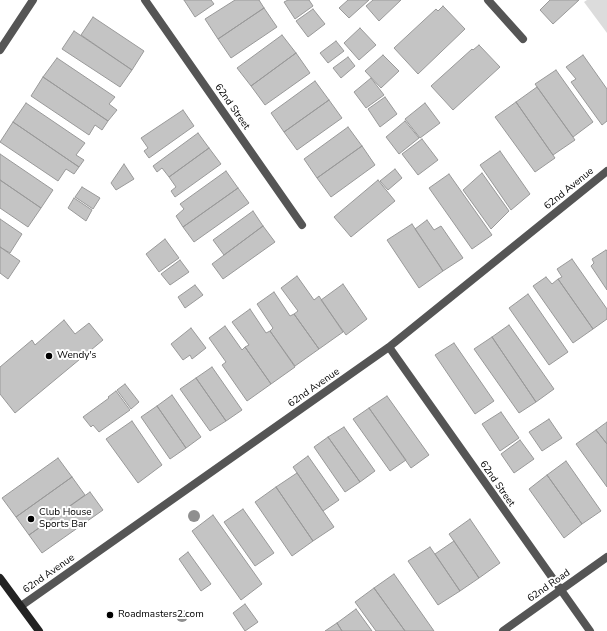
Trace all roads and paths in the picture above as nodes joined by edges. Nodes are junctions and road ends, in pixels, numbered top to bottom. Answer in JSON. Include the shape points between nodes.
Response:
{"nodes":[{"id":1,"x":33,"y":0,"type":"edge"},
{"id":2,"x":145,"y":0,"type":"edge"},
{"id":3,"x":488,"y":0,"type":"edge"},
{"id":4,"x":523,"y":39,"type":"dead end"},
{"id":5,"x":0,"y":50,"type":"edge"},
{"id":6,"x":607,"y":171,"type":"edge"},
{"id":7,"x":302,"y":225,"type":"dead end"},
{"id":8,"x":389,"y":348,"type":"junction"},
{"id":9,"x":607,"y":557,"type":"edge"},
{"id":10,"x":0,"y":578,"type":"edge"},
{"id":11,"x":561,"y":590,"type":"junction"},
{"id":12,"x":21,"y":606,"type":"junction"},
{"id":13,"x":39,"y":631,"type":"edge"},
{"id":14,"x":503,"y":631,"type":"edge"},
{"id":15,"x":590,"y":631,"type":"edge"}],
"edges":[{"from":1,"to":5,"type":"street"},
{"from":2,"to":7,"type":"street","name":"62nd Street"},
{"from":3,"to":4,"type":"street"},
{"from":6,"to":8,"type":"street","name":"62nd Avenue"},
{"from":8,"to":11,"type":"street","name":"62nd Street"},
{"from":8,"to":12,"type":"street","name":"62nd Avenue"},
{"from":9,"to":11,"type":"street","name":"62nd Road"},
{"from":10,"to":12,"type":"main road"},
{"from":11,"to":14,"type":"street","name":"62nd Road"},
{"from":11,"to":15,"type":"street","name":"62nd Street"},
{"from":12,"to":13,"type":"main road"}]}
